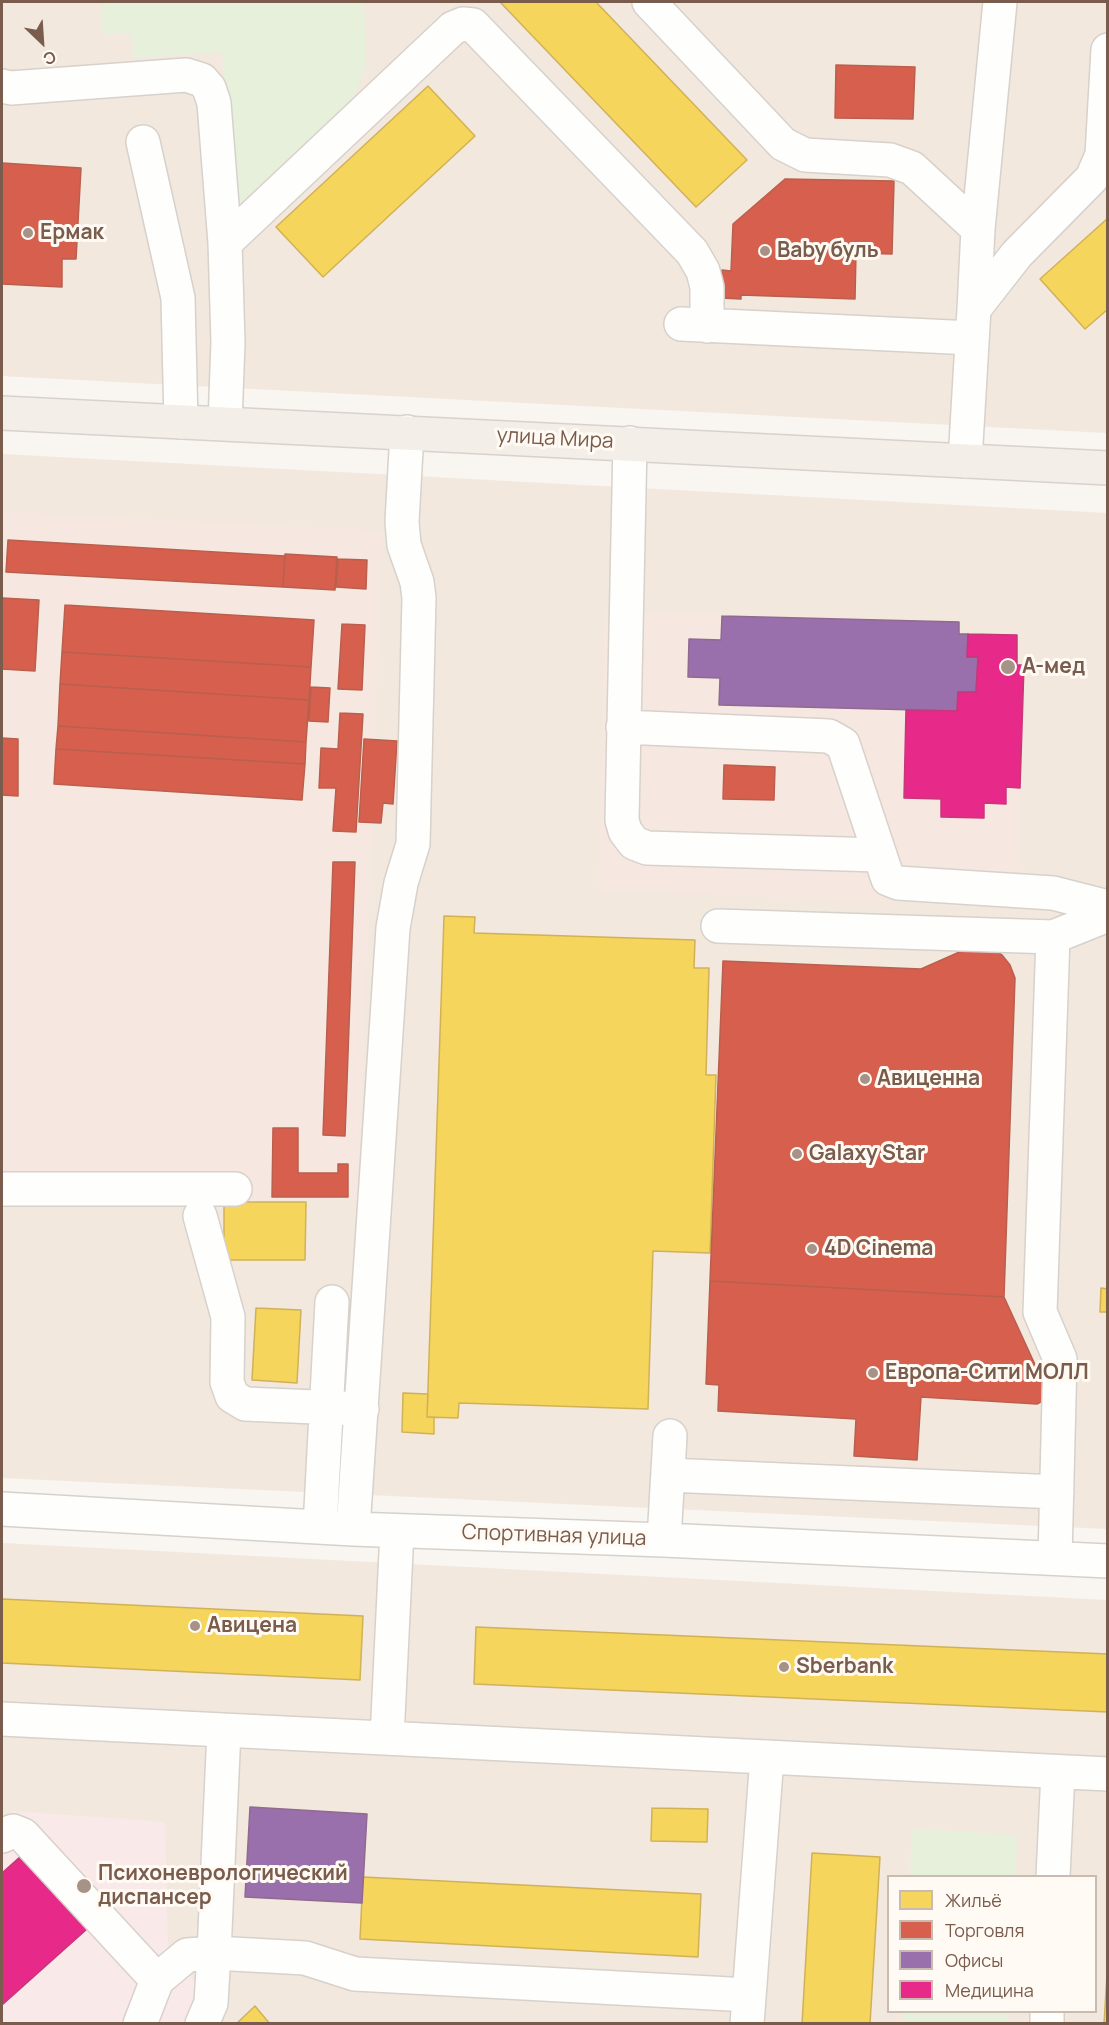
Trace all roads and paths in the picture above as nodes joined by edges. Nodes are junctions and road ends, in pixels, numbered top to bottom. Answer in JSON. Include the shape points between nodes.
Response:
{"nodes":[{"id":1,"x":649,"y":2,"type":"edge"},
{"id":2,"x":1000,"y":2,"type":"edge"},
{"id":3,"x":1107,"y":50,"type":"edge"},
{"id":4,"x":2,"y":86,"type":"edge"},
{"id":5,"x":142,"y":142,"type":"dead end"},
{"id":6,"x":978,"y":229,"type":"junction"},
{"id":7,"x":225,"y":243,"type":"junction"},
{"id":8,"x":973,"y":323,"type":"junction"},
{"id":9,"x":2,"y":413,"type":"edge"},
{"id":10,"x":181,"y":422,"type":"junction"},
{"id":11,"x":225,"y":423,"type":"junction"},
{"id":12,"x":407,"y":432,"type":"junction"},
{"id":13,"x":630,"y":442,"type":"junction"},
{"id":14,"x":965,"y":460,"type":"junction"},
{"id":15,"x":1107,"y":468,"type":"edge"},
{"id":16,"x":623,"y":727,"type":"junction"},
{"id":17,"x":878,"y":855,"type":"junction"},
{"id":18,"x":1107,"y":907,"type":"edge"},
{"id":19,"x":1107,"y":915,"type":"edge"},
{"id":20,"x":718,"y":926,"type":"dead end"},
{"id":21,"x":1053,"y":938,"type":"junction"},
{"id":22,"x":2,"y":1189,"type":"edge"},
{"id":23,"x":235,"y":1189,"type":"dead end"},
{"id":24,"x":200,"y":1216,"type":"dead end"},
{"id":25,"x":332,"y":1302,"type":"dead end"},
{"id":26,"x":326,"y":1407,"type":"junction"},
{"id":27,"x":362,"y":1409,"type":"junction"},
{"id":28,"x":670,"y":1436,"type":"dead end"},
{"id":29,"x":668,"y":1475,"type":"junction"},
{"id":30,"x":1058,"y":1492,"type":"junction"},
{"id":31,"x":2,"y":1509,"type":"edge"},
{"id":32,"x":320,"y":1527,"type":"junction"},
{"id":33,"x":353,"y":1529,"type":"junction"},
{"id":34,"x":397,"y":1531,"type":"junction"},
{"id":35,"x":664,"y":1540,"type":"junction"},
{"id":36,"x":1055,"y":1558,"type":"junction"},
{"id":37,"x":1107,"y":1561,"type":"edge"},
{"id":38,"x":2,"y":1719,"type":"edge"},
{"id":39,"x":224,"y":1730,"type":"junction"},
{"id":40,"x":387,"y":1738,"type":"junction"},
{"id":41,"x":767,"y":1757,"type":"junction"},
{"id":42,"x":1058,"y":1772,"type":"junction"},
{"id":43,"x":1107,"y":1774,"type":"edge"},
{"id":44,"x":2,"y":1836,"type":"edge"},
{"id":45,"x":1053,"y":1875,"type":"edge"},
{"id":46,"x":214,"y":1953,"type":"junction"},
{"id":47,"x":157,"y":1980,"type":"junction"},
{"id":48,"x":748,"y":2009,"type":"edge"},
{"id":49,"x":140,"y":2024,"type":"edge"},
{"id":50,"x":202,"y":2024,"type":"edge"}],
"edges":[{"from":1,"to":6,"type":"street","via":[[783,144],[806,155],[890,160],[912,168]]},
{"from":2,"to":6,"type":"street"},
{"from":3,"to":8,"type":"street","via":[[1102,154],[1092,178],[1017,254]]},
{"from":4,"to":7,"type":"street","via":[[186,75],[202,80],[214,103]]},
{"from":5,"to":10,"type":"street","via":[[178,298]]},
{"from":6,"to":8,"type":"street"},
{"from":7,"to":8,"type":"street","via":[[453,28],[463,24],[473,26],[692,252],[707,287],[694,325]]},
{"from":7,"to":11,"type":"street"},
{"from":8,"to":14,"type":"street"},
{"from":9,"to":10,"type":"main road","name":"улица Мира"},
{"from":10,"to":11,"type":"main road","name":"улица Мира"},
{"from":11,"to":12,"type":"main road","name":"улица Мира"},
{"from":12,"to":13,"type":"main road","name":"улица Мира"},
{"from":12,"to":27,"type":"street","via":[[402,522],[418,598],[413,844],[400,883],[393,928]]},
{"from":13,"to":14,"type":"main road","name":"улица Мира"},
{"from":13,"to":16,"type":"street"},
{"from":14,"to":15,"type":"main road","name":"улица Мира"},
{"from":16,"to":17,"type":"street","via":[[829,736],[843,744]]},
{"from":16,"to":17,"type":"street","via":[[622,820],[633,843],[647,848]]},
{"from":17,"to":18,"type":"street","via":[[888,879],[897,883],[1053,893]]},
{"from":19,"to":21,"type":"street"},
{"from":20,"to":21,"type":"street"},
{"from":21,"to":30,"type":"street","via":[[1040,1312],[1060,1359]]},
{"from":22,"to":23,"type":"street"},
{"from":24,"to":26,"type":"street","via":[[228,1317],[227,1382],[232,1396],[245,1404]]},
{"from":25,"to":26,"type":"street"},
{"from":26,"to":27,"type":"street"},
{"from":26,"to":32,"type":"street"},
{"from":27,"to":33,"type":"street"},
{"from":28,"to":29,"type":"street"},
{"from":29,"to":30,"type":"street"},
{"from":29,"to":35,"type":"street"},
{"from":30,"to":36,"type":"street"},
{"from":31,"to":32,"type":"street","name":"Спортивная улица"},
{"from":32,"to":33,"type":"street","name":"Спортивная улица"},
{"from":33,"to":34,"type":"street","name":"Спортивная улица"},
{"from":34,"to":35,"type":"street","name":"Спортивная улица"},
{"from":34,"to":40,"type":"street"},
{"from":35,"to":36,"type":"street","name":"Спортивная улица"},
{"from":36,"to":37,"type":"street","name":"Спортивная улица"},
{"from":38,"to":39,"type":"street"},
{"from":39,"to":40,"type":"street"},
{"from":39,"to":46,"type":"street"},
{"from":40,"to":41,"type":"street"},
{"from":41,"to":42,"type":"street"},
{"from":41,"to":48,"type":"street"},
{"from":42,"to":43,"type":"street"},
{"from":42,"to":45,"type":"street"},
{"from":44,"to":47,"type":"street","via":[[13,1831],[23,1835]]},
{"from":46,"to":47,"type":"street","via":[[187,1955]]},
{"from":46,"to":48,"type":"street","via":[[305,1958],[355,1974]]},
{"from":46,"to":50,"type":"street","via":[[211,2002]]},
{"from":47,"to":49,"type":"street"}]}
